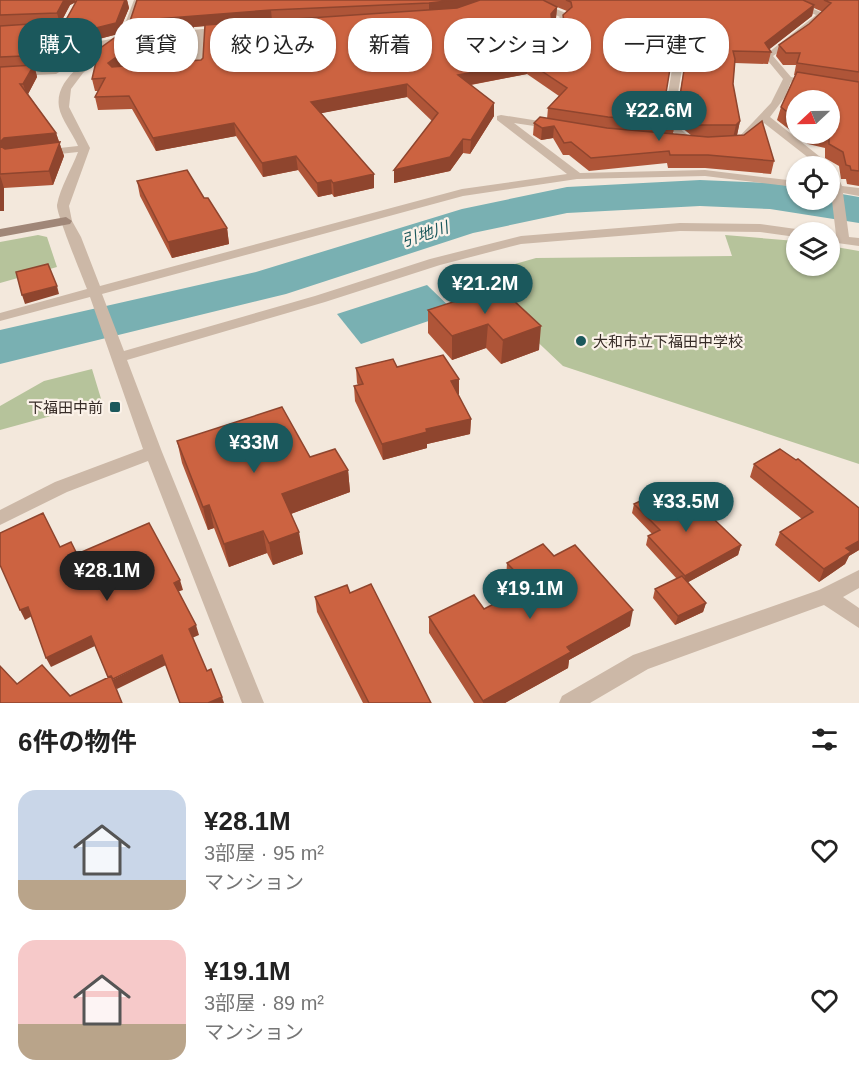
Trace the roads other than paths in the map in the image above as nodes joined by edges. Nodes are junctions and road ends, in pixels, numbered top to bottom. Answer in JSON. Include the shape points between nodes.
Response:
{"nodes":[{"id":1,"x":528,"y":0,"type":"edge"},
{"id":2,"x":784,"y":0,"type":"edge"},
{"id":3,"x":135,"y":2,"type":"edge"},
{"id":4,"x":132,"y":18,"type":"edge"},
{"id":5,"x":563,"y":18,"type":"edge"},
{"id":6,"x":210,"y":30,"type":"edge"},
{"id":7,"x":198,"y":31,"type":"edge"},
{"id":8,"x":201,"y":31,"type":"junction"},
{"id":9,"x":114,"y":40,"type":"edge"},
{"id":10,"x":114,"y":47,"type":"edge"},
{"id":11,"x":198,"y":68,"type":"edge"},
{"id":12,"x":677,"y":72,"type":"edge"},
{"id":13,"x":0,"y":74,"type":"edge"},
{"id":14,"x":788,"y":79,"type":"junction"},
{"id":15,"x":820,"y":84,"type":"edge"},
{"id":16,"x":764,"y":118,"type":"junction"},
{"id":17,"x":571,"y":129,"type":"edge"},
{"id":18,"x":669,"y":140,"type":"edge"},
{"id":19,"x":691,"y":143,"type":"junction"},
{"id":20,"x":705,"y":144,"type":"edge"},
{"id":21,"x":726,"y":144,"type":"edge"},
{"id":22,"x":85,"y":148,"type":"junction"},
{"id":23,"x":29,"y":155,"type":"edge"},
{"id":24,"x":812,"y":156,"type":"edge"},
{"id":25,"x":577,"y":176,"type":"junction"},
{"id":26,"x":786,"y":183,"type":"edge"},
{"id":27,"x":840,"y":190,"type":"edge"},
{"id":28,"x":859,"y":192,"type":"edge"},
{"id":29,"x":66,"y":220,"type":"junction"},
{"id":30,"x":0,"y":232,"type":"edge"},
{"id":31,"x":786,"y":232,"type":"edge"},
{"id":32,"x":840,"y":237,"type":"edge"},
{"id":33,"x":859,"y":242,"type":"edge"},
{"id":34,"x":96,"y":297,"type":"junction"},
{"id":35,"x":0,"y":318,"type":"edge"},
{"id":36,"x":118,"y":353,"type":"junction"},
{"id":37,"x":153,"y":452,"type":"junction"},
{"id":38,"x":0,"y":518,"type":"edge"},
{"id":39,"x":859,"y":578,"type":"edge"},
{"id":40,"x":826,"y":596,"type":"junction"},
{"id":41,"x":859,"y":619,"type":"edge"},
{"id":42,"x":253,"y":703,"type":"edge"},
{"id":43,"x":570,"y":703,"type":"edge"}],
"edges":[{"from":1,"to":5,"type":"street"},
{"from":2,"to":14,"type":"street","via":[[822,14],[768,56]]},
{"from":3,"to":4,"type":"street"},
{"from":6,"to":8,"type":"street"},
{"from":7,"to":8,"type":"street"},
{"from":8,"to":11,"type":"street"},
{"from":9,"to":13,"type":"street","via":[[99,44],[53,72]]},
{"from":10,"to":22,"type":"street","via":[[80,71],[66,89],[64,107]]},
{"from":12,"to":19,"type":"street","via":[[668,124]]},
{"from":14,"to":15,"type":"street"},
{"from":14,"to":16,"type":"street"},
{"from":16,"to":21,"type":"street","via":[[737,143]]},
{"from":16,"to":24,"type":"street"},
{"from":17,"to":25,"type":"street","via":[[501,118]]},
{"from":18,"to":19,"type":"street"},
{"from":19,"to":20,"type":"street"},
{"from":22,"to":23,"type":"street"},
{"from":22,"to":29,"type":"street","via":[[63,206]]},
{"from":25,"to":26,"type":"street","via":[[705,173]]},
{"from":25,"to":34,"type":"street","via":[[462,193]]},
{"from":27,"to":28,"type":"street"},
{"from":29,"to":30,"type":"street"},
{"from":29,"to":34,"type":"street"},
{"from":31,"to":36,"type":"street","via":[[680,227],[521,240]]},
{"from":32,"to":33,"type":"street"},
{"from":34,"to":35,"type":"street","via":[[76,298]]},
{"from":34,"to":36,"type":"street"},
{"from":36,"to":37,"type":"street"},
{"from":37,"to":38,"type":"street","via":[[61,488]]},
{"from":37,"to":42,"type":"street"},
{"from":39,"to":40,"type":"street"},
{"from":40,"to":41,"type":"street"},
{"from":40,"to":43,"type":"street","via":[[641,662]]}]}
